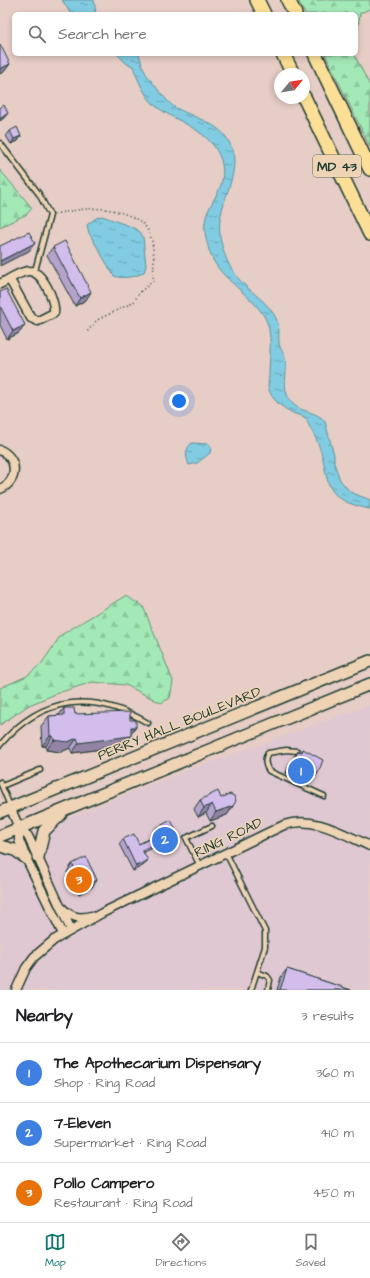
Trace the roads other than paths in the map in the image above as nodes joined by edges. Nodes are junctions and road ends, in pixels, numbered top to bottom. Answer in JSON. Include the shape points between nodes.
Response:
{"nodes":[{"id":1,"x":257,"y":0,"type":"edge"},
{"id":2,"x":288,"y":0,"type":"edge"},
{"id":3,"x":263,"y":12,"type":"edge"},
{"id":4,"x":294,"y":12,"type":"edge"},
{"id":5,"x":284,"y":56,"type":"edge"},
{"id":6,"x":316,"y":56,"type":"edge"},
{"id":7,"x":290,"y":68,"type":"edge"},
{"id":8,"x":307,"y":104,"type":"edge"},
{"id":9,"x":0,"y":143,"type":"edge"},
{"id":10,"x":370,"y":169,"type":"edge"},
{"id":11,"x":370,"y":234,"type":"edge"},
{"id":12,"x":33,"y":271,"type":"junction"},
{"id":13,"x":10,"y":280,"type":"junction"},
{"id":14,"x":0,"y":284,"type":"edge"},
{"id":15,"x":0,"y":450,"type":"edge"},
{"id":16,"x":0,"y":489,"type":"edge"},
{"id":17,"x":370,"y":661,"type":"edge"},
{"id":18,"x":370,"y":684,"type":"edge"},
{"id":19,"x":148,"y":723,"type":"dead end"},
{"id":20,"x":0,"y":745,"type":"edge"},
{"id":21,"x":297,"y":751,"type":"edge"},
{"id":22,"x":40,"y":770,"type":"dead end"},
{"id":23,"x":1,"y":784,"type":"edge"},
{"id":24,"x":324,"y":796,"type":"dead end"},
{"id":25,"x":66,"y":809,"type":"junction"},
{"id":26,"x":5,"y":810,"type":"edge"},
{"id":27,"x":212,"y":826,"type":"dead end"},
{"id":28,"x":19,"y":828,"type":"junction"},
{"id":29,"x":0,"y":836,"type":"edge"},
{"id":30,"x":0,"y":846,"type":"edge"},
{"id":31,"x":370,"y":846,"type":"edge"},
{"id":32,"x":226,"y":852,"type":"junction"},
{"id":33,"x":32,"y":858,"type":"junction"},
{"id":34,"x":200,"y":866,"type":"junction"},
{"id":35,"x":59,"y":905,"type":"junction"},
{"id":36,"x":102,"y":913,"type":"junction"},
{"id":37,"x":71,"y":930,"type":"junction"},
{"id":38,"x":62,"y":934,"type":"junction"},
{"id":39,"x":257,"y":972,"type":"junction"},
{"id":40,"x":16,"y":990,"type":"edge"},
{"id":41,"x":251,"y":990,"type":"edge"},
{"id":42,"x":268,"y":990,"type":"edge"}],
"edges":[{"from":1,"to":3,"type":"highway"},
{"from":2,"to":4,"type":"highway"},
{"from":5,"to":7,"type":"highway"},
{"from":6,"to":10,"type":"highway","number":"MD 43"},
{"from":8,"to":11,"type":"highway","number":"MD 43"},
{"from":9,"to":12,"type":"lane","via":[[39,194],[50,215]]},
{"from":12,"to":13,"type":"street","via":[[27,271]]},
{"from":12,"to":13,"type":"street","via":[[41,278],[55,306],[54,313],[38,321],[31,318]]},
{"from":13,"to":14,"type":"street"},
{"from":15,"to":16,"type":"street","via":[[10,457],[14,470],[10,482]]},
{"from":17,"to":26,"type":"main road","name":"PERRY HALL BOULEVARD"},
{"from":18,"to":25,"type":"main road"},
{"from":19,"to":20,"type":"lane","via":[[131,713],[108,705],[71,703],[38,714],[17,727]]},
{"from":21,"to":24,"type":"lane","via":[[268,753],[266,767],[269,771]]},
{"from":22,"to":23,"type":"lane"},
{"from":23,"to":26,"type":"lane"},
{"from":25,"to":28,"type":"main road"},
{"from":25,"to":33,"type":"main road","via":[[44,831]]},
{"from":26,"to":28,"type":"street"},
{"from":27,"to":34,"type":"lane","via":[[186,838]]},
{"from":28,"to":29,"type":"main road"},
{"from":28,"to":33,"type":"street","via":[[19,840]]},
{"from":30,"to":33,"type":"main road"},
{"from":31,"to":32,"type":"street","name":"RING ROAD","via":[[317,824],[303,821],[284,825]]},
{"from":32,"to":34,"type":"street","name":"RING ROAD"},
{"from":32,"to":39,"type":"lane","via":[[265,931],[265,947]]},
{"from":33,"to":35,"type":"street"},
{"from":33,"to":38,"type":"street"},
{"from":34,"to":36,"type":"street","name":"RING ROAD"},
{"from":35,"to":36,"type":"street","via":[[67,913],[80,918]]},
{"from":35,"to":37,"type":"street"},
{"from":36,"to":37,"type":"street","name":"RING ROAD"},
{"from":37,"to":38,"type":"street","name":"RING ROAD"},
{"from":38,"to":40,"type":"street","name":"RING ROAD","via":[[34,957]]},
{"from":39,"to":41,"type":"lane"},
{"from":39,"to":42,"type":"lane","via":[[270,980]]}]}
